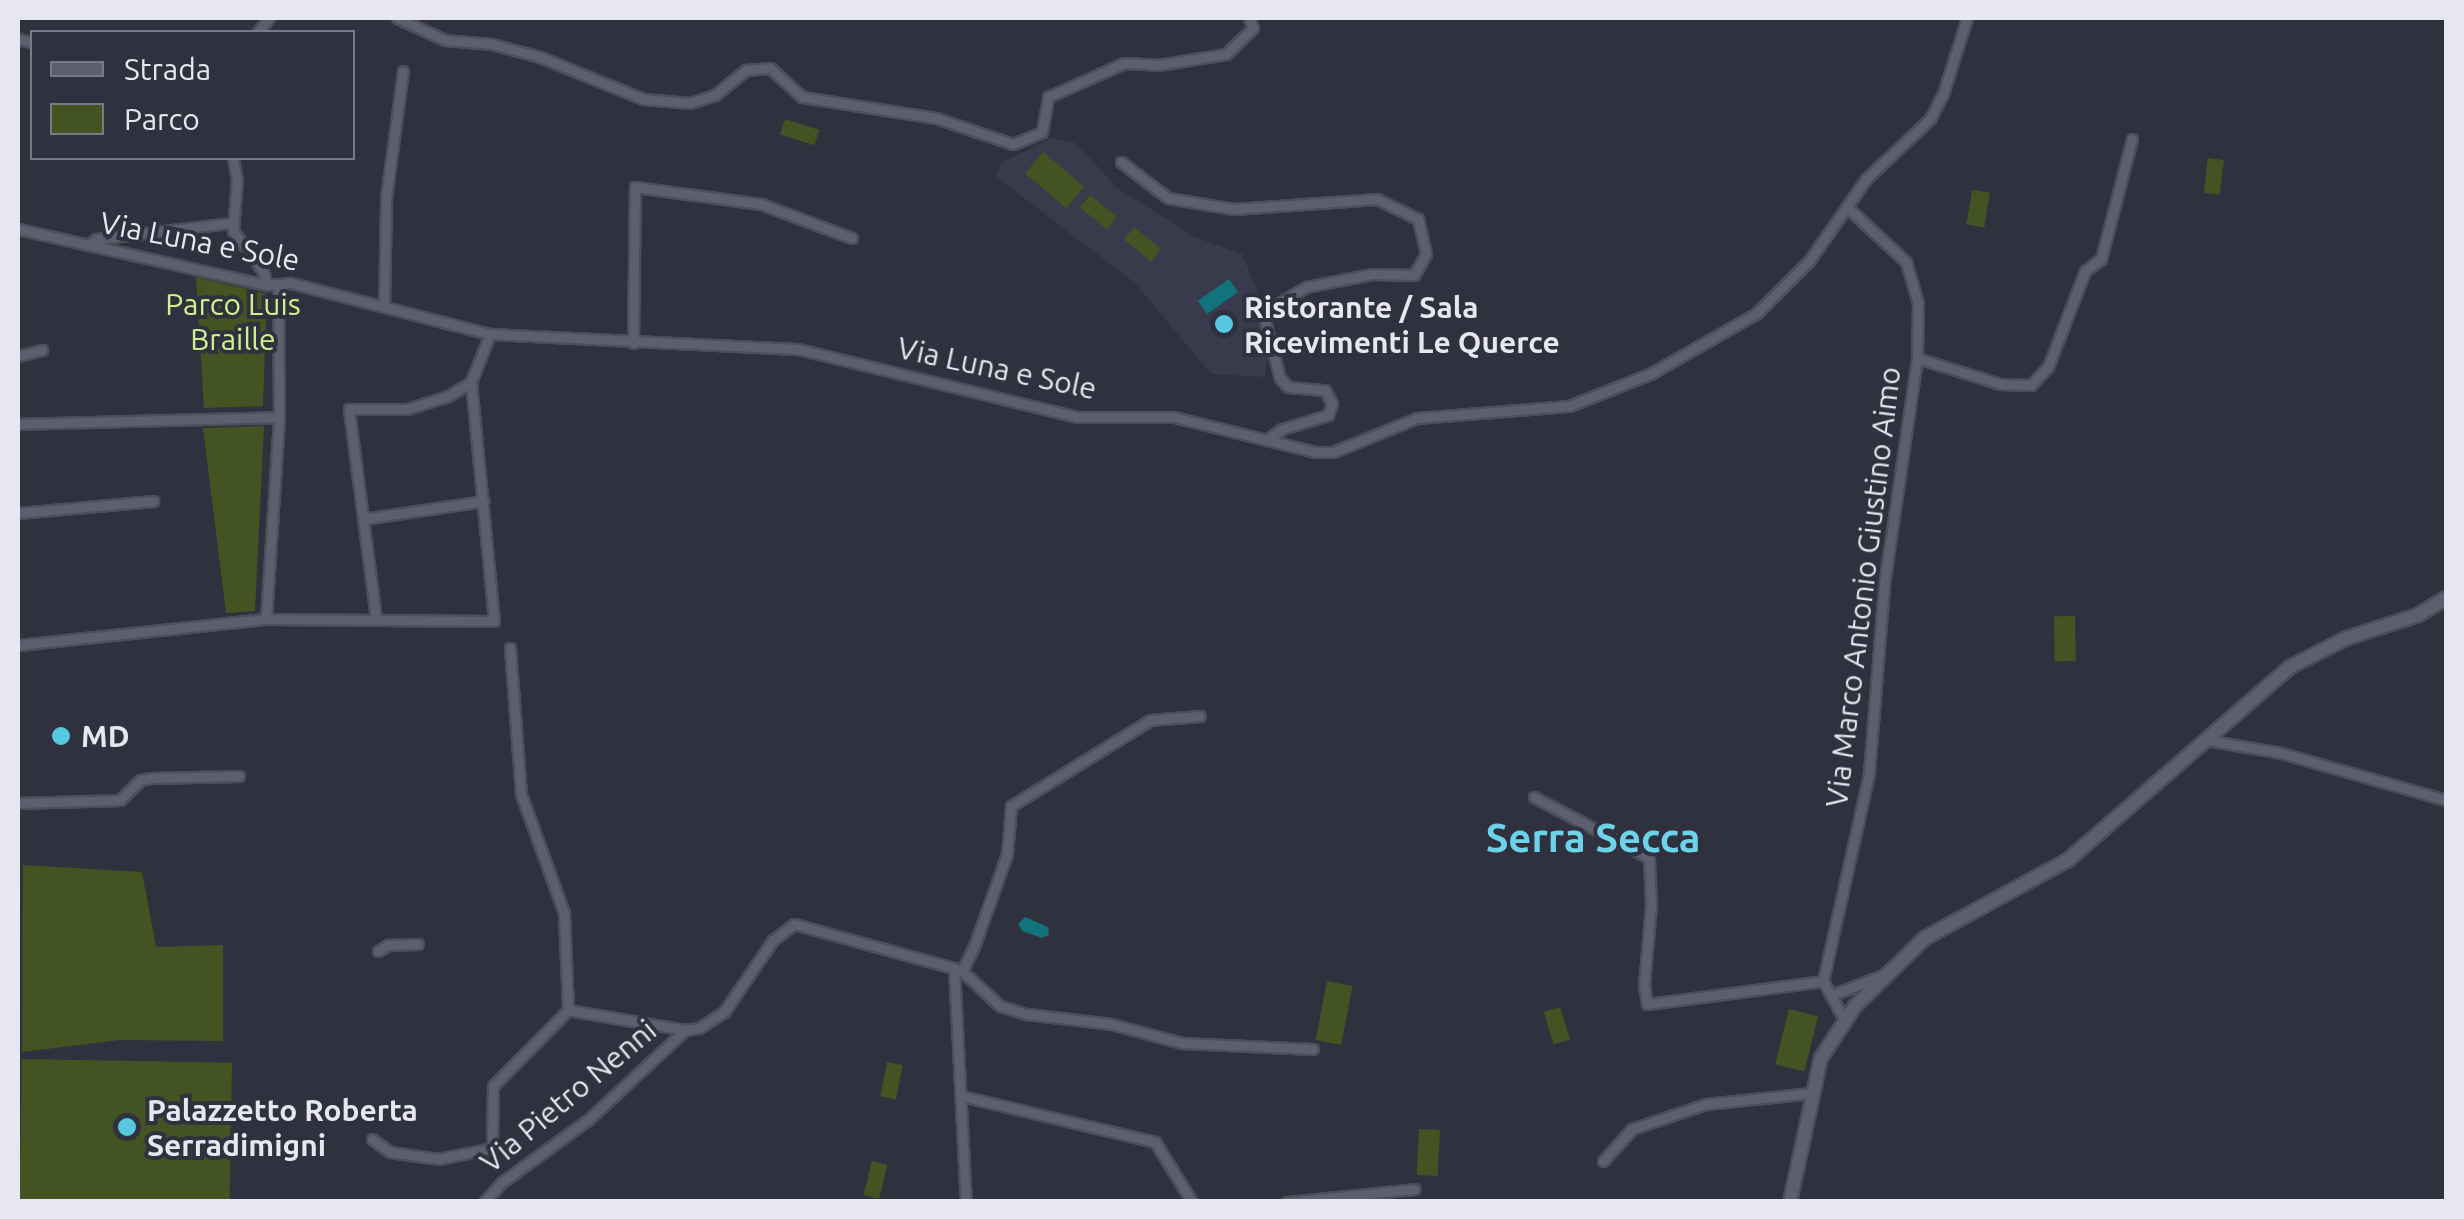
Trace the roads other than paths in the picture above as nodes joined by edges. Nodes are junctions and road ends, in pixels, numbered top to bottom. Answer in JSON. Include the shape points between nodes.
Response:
{"nodes":[{"id":1,"x":398,"y":18,"type":"edge"},
{"id":2,"x":1249,"y":18,"type":"edge"},
{"id":3,"x":1967,"y":18,"type":"edge"},
{"id":4,"x":403,"y":71,"type":"dead end"},
{"id":5,"x":2132,"y":139,"type":"dead end"},
{"id":6,"x":233,"y":160,"type":"edge"},
{"id":7,"x":1121,"y":162,"type":"dead end"},
{"id":8,"x":1848,"y":207,"type":"junction"},
{"id":9,"x":231,"y":223,"type":"junction"},
{"id":10,"x":18,"y":229,"type":"edge"},
{"id":11,"x":852,"y":238,"type":"dead end"},
{"id":12,"x":88,"y":245,"type":"junction"},
{"id":13,"x":272,"y":285,"type":"junction"},
{"id":14,"x":384,"y":306,"type":"junction"},
{"id":15,"x":490,"y":334,"type":"junction"},
{"id":16,"x":633,"y":343,"type":"junction"},
{"id":17,"x":42,"y":350,"type":"dead end"},
{"id":18,"x":18,"y":356,"type":"edge"},
{"id":19,"x":1918,"y":358,"type":"junction"},
{"id":20,"x":470,"y":382,"type":"junction"},
{"id":21,"x":279,"y":417,"type":"junction"},
{"id":22,"x":18,"y":424,"type":"edge"},
{"id":23,"x":1268,"y":440,"type":"junction"},
{"id":24,"x":484,"y":500,"type":"junction"},
{"id":25,"x":153,"y":501,"type":"dead end"},
{"id":26,"x":18,"y":512,"type":"edge"},
{"id":27,"x":363,"y":519,"type":"junction"},
{"id":28,"x":2446,"y":598,"type":"edge"},
{"id":29,"x":376,"y":618,"type":"junction"},
{"id":30,"x":266,"y":619,"type":"junction"},
{"id":31,"x":18,"y":645,"type":"edge"},
{"id":32,"x":510,"y":648,"type":"dead end"},
{"id":33,"x":1200,"y":716,"type":"dead end"},
{"id":34,"x":2206,"y":740,"type":"junction"},
{"id":35,"x":238,"y":776,"type":"dead end"},
{"id":36,"x":1534,"y":797,"type":"dead end"},
{"id":37,"x":2446,"y":800,"type":"edge"},
{"id":38,"x":18,"y":803,"type":"edge"},
{"id":39,"x":418,"y":944,"type":"dead end"},
{"id":40,"x":378,"y":951,"type":"dead end"},
{"id":41,"x":958,"y":969,"type":"junction"},
{"id":42,"x":1888,"y":973,"type":"junction"},
{"id":43,"x":1823,"y":982,"type":"junction"},
{"id":44,"x":1832,"y":994,"type":"junction"},
{"id":45,"x":1855,"y":1006,"type":"junction"},
{"id":46,"x":568,"y":1010,"type":"junction"},
{"id":47,"x":1844,"y":1020,"type":"junction"},
{"id":48,"x":685,"y":1030,"type":"junction"},
{"id":49,"x":1314,"y":1049,"type":"dead end"},
{"id":50,"x":1812,"y":1093,"type":"junction"},
{"id":51,"x":961,"y":1096,"type":"junction"},
{"id":52,"x":372,"y":1140,"type":"dead end"},
{"id":53,"x":1603,"y":1160,"type":"dead end"},
{"id":54,"x":1414,"y":1189,"type":"dead end"},
{"id":55,"x":484,"y":1202,"type":"edge"},
{"id":56,"x":966,"y":1202,"type":"edge"},
{"id":57,"x":1192,"y":1202,"type":"edge"},
{"id":58,"x":1287,"y":1202,"type":"edge"},
{"id":59,"x":1790,"y":1202,"type":"edge"}],
"edges":[{"from":1,"to":2,"type":"street","via":[[445,40],[540,57],[643,99],[690,103],[715,95],[746,70],[770,68],[802,97],[936,118],[1014,144],[1042,132],[1048,97],[1124,63],[1226,54],[1252,28]]},
{"from":3,"to":8,"type":"street","name":"Via Luna e Sole","via":[[1930,119],[1866,179]]},
{"from":4,"to":14,"type":"street","via":[[386,198]]},
{"from":5,"to":19,"type":"street","via":[[2101,259],[2085,271],[2048,367],[2031,385],[2000,384]]},
{"from":6,"to":9,"type":"street"},
{"from":7,"to":23,"type":"street","via":[[1168,198],[1234,209],[1376,199],[1418,219],[1426,254],[1414,275],[1372,274],[1306,287],[1274,306],[1265,321],[1280,378],[1288,387],[1325,390],[1332,404],[1328,415]]},
{"from":8,"to":19,"type":"street","name":"Via Marco Antonio Giustino Aimo","via":[[1906,262],[1918,303]]},
{"from":8,"to":23,"type":"street","name":"Via Luna e Sole","via":[[1810,260],[1757,312],[1650,374],[1569,406],[1417,418],[1333,452]]},
{"from":9,"to":12,"type":"street"},
{"from":9,"to":13,"type":"street"},
{"from":10,"to":12,"type":"street","name":"Via Luna e Sole"},
{"from":11,"to":16,"type":"street","via":[[761,204],[635,187]]},
{"from":12,"to":13,"type":"street","name":"Via Luna e Sole"},
{"from":13,"to":14,"type":"street","name":"Via Luna e Sole","via":[[291,283]]},
{"from":13,"to":21,"type":"street"},
{"from":14,"to":15,"type":"street","name":"Via Luna e Sole"},
{"from":15,"to":16,"type":"street","name":"Via Luna e Sole"},
{"from":15,"to":20,"type":"street"},
{"from":16,"to":23,"type":"street","name":"Via Luna e Sole","via":[[798,349],[1077,416],[1174,416]]},
{"from":17,"to":18,"type":"street"},
{"from":19,"to":43,"type":"street","name":"Via Marco Antonio Giustino Aimo","via":[[1884,586],[1869,773]]},
{"from":20,"to":24,"type":"street"},
{"from":20,"to":27,"type":"street","via":[[407,408],[349,409]]},
{"from":21,"to":22,"type":"street"},
{"from":21,"to":30,"type":"street"},
{"from":24,"to":27,"type":"street"},
{"from":24,"to":29,"type":"street","via":[[494,621]]},
{"from":25,"to":26,"type":"street"},
{"from":27,"to":29,"type":"street"},
{"from":28,"to":34,"type":"main road","via":[[2418,616],[2304,658]]},
{"from":29,"to":30,"type":"street"},
{"from":30,"to":31,"type":"street"},
{"from":32,"to":46,"type":"street","via":[[520,794],[564,914]]},
{"from":33,"to":41,"type":"street","via":[[1150,720],[1011,806],[1008,854]]},
{"from":34,"to":37,"type":"street","via":[[2281,753]]},
{"from":34,"to":42,"type":"main road","via":[[2068,860],[1925,938]]},
{"from":35,"to":38,"type":"street","via":[[140,780],[120,800]]},
{"from":36,"to":43,"type":"street","via":[[1648,858],[1647,1004]]},
{"from":39,"to":40,"type":"street"},
{"from":41,"to":48,"type":"street","name":"Via Pietro Nenni","via":[[794,924],[772,940],[724,1012]]},
{"from":41,"to":49,"type":"street","via":[[1000,1006],[1027,1014],[1112,1024],[1182,1043]]},
{"from":41,"to":51,"type":"street"},
{"from":42,"to":44,"type":"street"},
{"from":42,"to":45,"type":"main road"},
{"from":43,"to":44,"type":"street"},
{"from":44,"to":45,"type":"street"},
{"from":44,"to":47,"type":"street"},
{"from":45,"to":47,"type":"main road"},
{"from":46,"to":48,"type":"street"},
{"from":46,"to":52,"type":"street","via":[[493,1086],[492,1148],[438,1158],[390,1152]]},
{"from":47,"to":50,"type":"main road","via":[[1821,1058]]},
{"from":48,"to":55,"type":"street","name":"Via Pietro Nenni","via":[[589,1119]]},
{"from":50,"to":53,"type":"street","via":[[1706,1104],[1632,1130]]},
{"from":50,"to":59,"type":"main road"},
{"from":51,"to":56,"type":"street"},
{"from":51,"to":57,"type":"street","via":[[1155,1142]]},
{"from":54,"to":58,"type":"street"}]}
